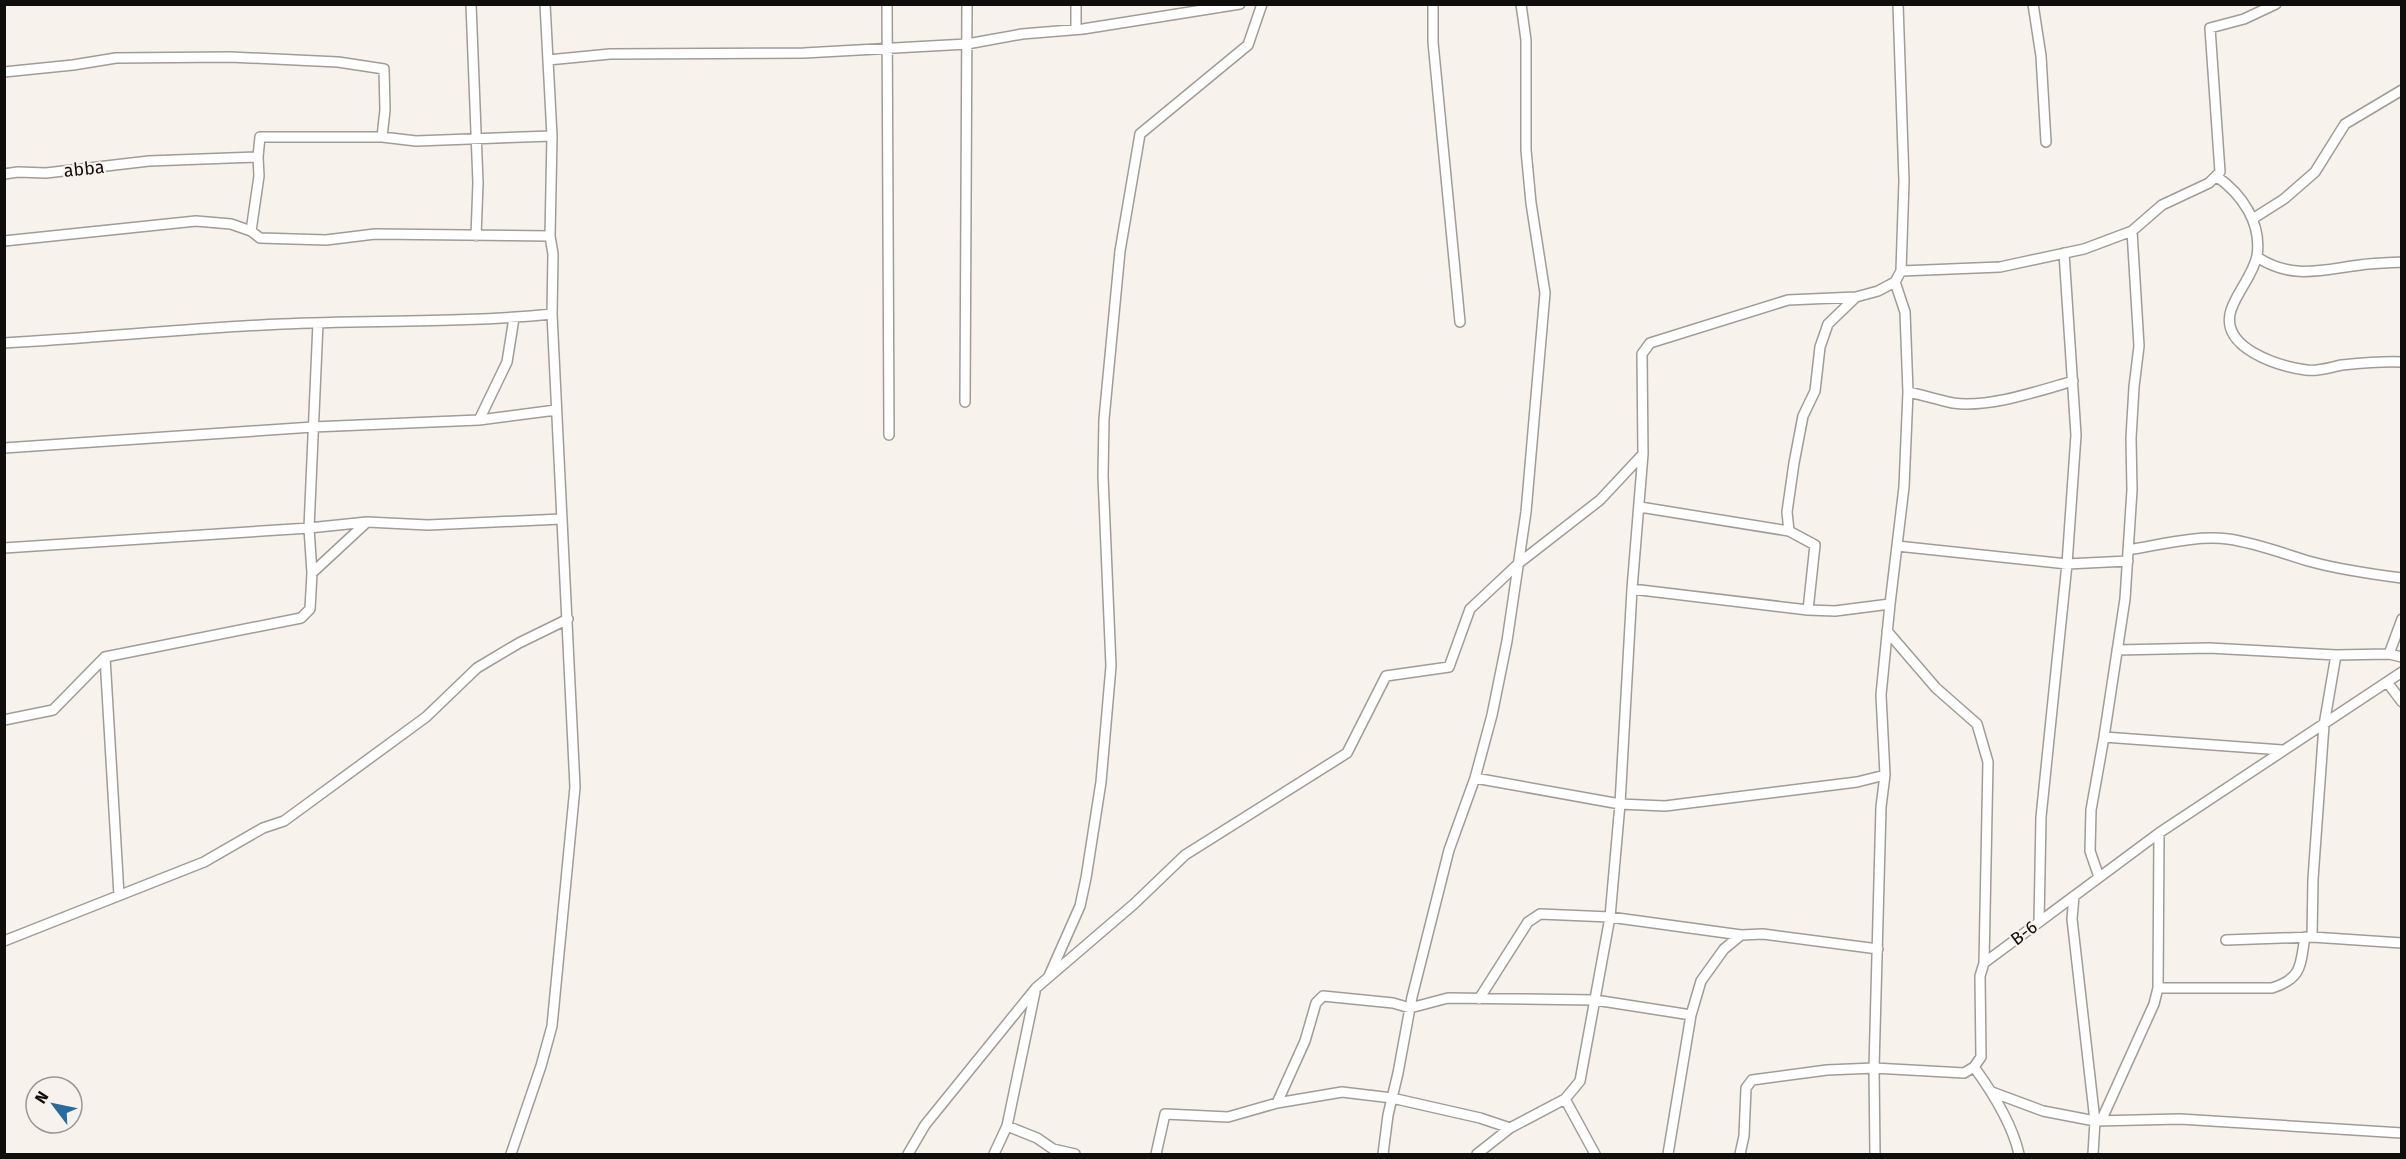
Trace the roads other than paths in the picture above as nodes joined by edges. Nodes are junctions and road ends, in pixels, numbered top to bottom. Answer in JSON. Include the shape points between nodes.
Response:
{"nodes":[{"id":1,"x":471,"y":4,"type":"edge"},
{"id":2,"x":545,"y":4,"type":"edge"},
{"id":3,"x":887,"y":4,"type":"edge"},
{"id":4,"x":967,"y":4,"type":"edge"},
{"id":5,"x":1076,"y":4,"type":"edge"},
{"id":6,"x":1177,"y":4,"type":"edge"},
{"id":7,"x":1240,"y":4,"type":"edge"},
{"id":8,"x":1262,"y":4,"type":"edge"},
{"id":9,"x":1433,"y":4,"type":"edge"},
{"id":10,"x":1521,"y":4,"type":"edge"},
{"id":11,"x":1898,"y":4,"type":"edge"},
{"id":12,"x":2033,"y":4,"type":"edge"},
{"id":13,"x":2276,"y":4,"type":"edge"},
{"id":14,"x":1173,"y":15,"type":"junction"},
{"id":15,"x":1076,"y":29,"type":"junction"},
{"id":16,"x":967,"y":44,"type":"junction"},
{"id":17,"x":885,"y":50,"type":"junction"},
{"id":18,"x":548,"y":60,"type":"junction"},
{"id":19,"x":4,"y":72,"type":"edge"},
{"id":20,"x":2402,"y":90,"type":"edge"},
{"id":21,"x":552,"y":136,"type":"junction"},
{"id":22,"x":382,"y":137,"type":"junction"},
{"id":23,"x":475,"y":139,"type":"junction"},
{"id":24,"x":2046,"y":142,"type":"dead end"},
{"id":25,"x":258,"y":156,"type":"junction"},
{"id":26,"x":4,"y":174,"type":"edge"},
{"id":27,"x":2216,"y":176,"type":"junction"},
{"id":28,"x":2254,"y":218,"type":"junction"},
{"id":29,"x":251,"y":231,"type":"junction"},
{"id":30,"x":2132,"y":231,"type":"junction"},
{"id":31,"x":476,"y":236,"type":"junction"},
{"id":32,"x":550,"y":236,"type":"junction"},
{"id":33,"x":4,"y":241,"type":"edge"},
{"id":34,"x":2064,"y":253,"type":"junction"},
{"id":35,"x":2257,"y":257,"type":"junction"},
{"id":36,"x":2402,"y":262,"type":"edge"},
{"id":37,"x":1901,"y":272,"type":"junction"},
{"id":38,"x":1895,"y":282,"type":"junction"},
{"id":39,"x":1856,"y":297,"type":"junction"},
{"id":40,"x":552,"y":314,"type":"junction"},
{"id":41,"x":514,"y":318,"type":"junction"},
{"id":42,"x":1460,"y":322,"type":"dead end"},
{"id":43,"x":318,"y":323,"type":"junction"},
{"id":44,"x":4,"y":343,"type":"edge"},
{"id":45,"x":2402,"y":362,"type":"edge"},
{"id":46,"x":2073,"y":381,"type":"junction"},
{"id":47,"x":1908,"y":392,"type":"junction"},
{"id":48,"x":965,"y":402,"type":"dead end"},
{"id":49,"x":556,"y":410,"type":"junction"},
{"id":50,"x":479,"y":420,"type":"junction"},
{"id":51,"x":313,"y":427,"type":"junction"},
{"id":52,"x":889,"y":435,"type":"dead end"},
{"id":53,"x":4,"y":448,"type":"edge"},
{"id":54,"x":1643,"y":454,"type":"junction"},
{"id":55,"x":1640,"y":507,"type":"junction"},
{"id":56,"x":561,"y":519,"type":"junction"},
{"id":57,"x":368,"y":522,"type":"junction"},
{"id":58,"x":309,"y":528,"type":"junction"},
{"id":59,"x":1789,"y":531,"type":"junction"},
{"id":60,"x":1896,"y":546,"type":"junction"},
{"id":61,"x":4,"y":548,"type":"edge"},
{"id":62,"x":2128,"y":550,"type":"junction"},
{"id":63,"x":2128,"y":561,"type":"junction"},
{"id":64,"x":1519,"y":563,"type":"junction"},
{"id":65,"x":2067,"y":564,"type":"junction"},
{"id":66,"x":312,"y":573,"type":"junction"},
{"id":67,"x":2402,"y":578,"type":"edge"},
{"id":68,"x":1632,"y":589,"type":"junction"},
{"id":69,"x":1890,"y":604,"type":"junction"},
{"id":70,"x":1808,"y":610,"type":"junction"},
{"id":71,"x":568,"y":619,"type":"junction"},
{"id":72,"x":2402,"y":619,"type":"edge"},
{"id":73,"x":1887,"y":631,"type":"junction"},
{"id":74,"x":2117,"y":651,"type":"junction"},
{"id":75,"x":2389,"y":654,"type":"junction"},
{"id":76,"x":2336,"y":655,"type":"junction"},
{"id":77,"x":105,"y":657,"type":"junction"},
{"id":78,"x":2402,"y":657,"type":"edge"},
{"id":79,"x":2402,"y":672,"type":"edge"},
{"id":80,"x":2387,"y":682,"type":"junction"},
{"id":81,"x":2402,"y":702,"type":"edge"},
{"id":82,"x":4,"y":720,"type":"edge"},
{"id":83,"x":2324,"y":725,"type":"junction"},
{"id":84,"x":2104,"y":737,"type":"junction"},
{"id":85,"x":2282,"y":750,"type":"junction"},
{"id":86,"x":1885,"y":775,"type":"junction"},
{"id":87,"x":1475,"y":778,"type":"junction"},
{"id":88,"x":1620,"y":804,"type":"junction"},
{"id":89,"x":2159,"y":833,"type":"junction"},
{"id":90,"x":2099,"y":877,"type":"junction"},
{"id":91,"x":118,"y":895,"type":"junction"},
{"id":92,"x":2074,"y":896,"type":"junction"},
{"id":93,"x":1610,"y":917,"type":"junction"},
{"id":94,"x":2039,"y":921,"type":"junction"},
{"id":95,"x":1741,"y":935,"type":"junction"},
{"id":96,"x":2308,"y":937,"type":"junction"},
{"id":97,"x":2226,"y":939,"type":"dead end"},
{"id":98,"x":4,"y":941,"type":"edge"},
{"id":99,"x":2402,"y":943,"type":"edge"},
{"id":100,"x":1878,"y":949,"type":"junction"},
{"id":101,"x":1984,"y":963,"type":"junction"},
{"id":102,"x":1047,"y":979,"type":"junction"},
{"id":103,"x":1036,"y":988,"type":"junction"},
{"id":104,"x":2158,"y":988,"type":"junction"},
{"id":105,"x":1479,"y":999,"type":"junction"},
{"id":106,"x":1594,"y":1000,"type":"junction"},
{"id":107,"x":1410,"y":1008,"type":"junction"},
{"id":108,"x":1691,"y":1015,"type":"junction"},
{"id":109,"x":1974,"y":1067,"type":"junction"},
{"id":110,"x":1874,"y":1068,"type":"junction"},
{"id":111,"x":1992,"y":1092,"type":"junction"},
{"id":112,"x":1392,"y":1098,"type":"junction"},
{"id":113,"x":1565,"y":1099,"type":"junction"},
{"id":114,"x":1277,"y":1103,"type":"junction"},
{"id":115,"x":2098,"y":1121,"type":"junction"},
{"id":116,"x":1007,"y":1126,"type":"junction"},
{"id":117,"x":1510,"y":1128,"type":"junction"},
{"id":118,"x":2402,"y":1132,"type":"edge"},
{"id":119,"x":511,"y":1155,"type":"edge"},
{"id":120,"x":908,"y":1155,"type":"edge"},
{"id":121,"x":994,"y":1155,"type":"edge"},
{"id":122,"x":1076,"y":1155,"type":"edge"},
{"id":123,"x":1156,"y":1155,"type":"edge"},
{"id":124,"x":1383,"y":1155,"type":"edge"},
{"id":125,"x":1477,"y":1155,"type":"edge"},
{"id":126,"x":1595,"y":1155,"type":"edge"},
{"id":127,"x":1668,"y":1155,"type":"edge"},
{"id":128,"x":1740,"y":1155,"type":"edge"},
{"id":129,"x":1875,"y":1155,"type":"edge"},
{"id":130,"x":2019,"y":1155,"type":"edge"},
{"id":131,"x":2093,"y":1155,"type":"edge"}],
"edges":[{"from":1,"to":23,"type":"street"},
{"from":2,"to":18,"type":"street"},
{"from":3,"to":17,"type":"street"},
{"from":4,"to":16,"type":"street"},
{"from":5,"to":15,"type":"street"},
{"from":6,"to":14,"type":"street"},
{"from":7,"to":14,"type":"street"},
{"from":8,"to":102,"type":"street","via":[[1248,45],[1140,134],[1120,251],[1104,419],[1111,666],[1101,782],[1080,906]]},
{"from":9,"to":42,"type":"street","via":[[1433,42]]},
{"from":10,"to":64,"type":"street","via":[[1526,40],[1526,150],[1545,293]]},
{"from":11,"to":37,"type":"street","via":[[1904,181]]},
{"from":12,"to":24,"type":"street","via":[[2041,56]]},
{"from":13,"to":27,"type":"street","via":[[2244,19],[2210,28],[2218,118],[2220,172]]},
{"from":14,"to":15,"type":"street"},
{"from":15,"to":16,"type":"street"},
{"from":16,"to":17,"type":"street"},
{"from":16,"to":48,"type":"street"},
{"from":17,"to":18,"type":"street","via":[[610,54]]},
{"from":17,"to":52,"type":"street"},
{"from":18,"to":21,"type":"street"},
{"from":19,"to":22,"type":"street","via":[[128,58],[230,57],[380,67],[386,72]]},
{"from":20,"to":28,"type":"street","via":[[2345,124],[2315,172]]},
{"from":21,"to":23,"type":"street"},
{"from":21,"to":32,"type":"street"},
{"from":22,"to":23,"type":"street","via":[[416,141]]},
{"from":22,"to":25,"type":"street","via":[[261,137]]},
{"from":23,"to":31,"type":"street"},
{"from":25,"to":26,"type":"street","name":"abba"},
{"from":25,"to":29,"type":"street"},
{"from":27,"to":28,"type":"street","via":[[2232,187]]},
{"from":27,"to":30,"type":"street","via":[[2162,206]]},
{"from":28,"to":35,"type":"street"},
{"from":29,"to":31,"type":"street","via":[[260,238],[326,240],[375,234]]},
{"from":29,"to":33,"type":"street","via":[[231,224],[196,221]]},
{"from":30,"to":34,"type":"street"},
{"from":30,"to":62,"type":"street","via":[[2139,346]]},
{"from":31,"to":32,"type":"street"},
{"from":32,"to":40,"type":"street"},
{"from":34,"to":37,"type":"street","via":[[2000,267]]},
{"from":34,"to":46,"type":"street"},
{"from":35,"to":36,"type":"street","via":[[2272,267],[2308,273]]},
{"from":35,"to":45,"type":"street","via":[[2229,322],[2233,336],[2255,355],[2307,370]]},
{"from":37,"to":38,"type":"street"},
{"from":38,"to":39,"type":"street"},
{"from":38,"to":47,"type":"street","via":[[1905,312]]},
{"from":39,"to":54,"type":"street","via":[[1788,300],[1650,343],[1642,354]]},
{"from":39,"to":59,"type":"street","via":[[1828,324],[1820,347],[1815,391],[1803,416],[1794,463],[1787,512]]},
{"from":40,"to":41,"type":"street"},
{"from":40,"to":49,"type":"street"},
{"from":41,"to":43,"type":"street"},
{"from":41,"to":50,"type":"street","via":[[507,362]]},
{"from":43,"to":44,"type":"street","via":[[176,329]]},
{"from":43,"to":51,"type":"street"},
{"from":46,"to":47,"type":"street","via":[[2035,393],[1975,404]]},
{"from":46,"to":65,"type":"street","via":[[2076,435]]},
{"from":47,"to":60,"type":"street","via":[[1904,487]]},
{"from":49,"to":50,"type":"street"},
{"from":49,"to":56,"type":"street"},
{"from":50,"to":51,"type":"street"},
{"from":51,"to":53,"type":"street"},
{"from":51,"to":58,"type":"street"},
{"from":54,"to":55,"type":"street"},
{"from":54,"to":64,"type":"street","via":[[1600,500]]},
{"from":55,"to":59,"type":"street"},
{"from":55,"to":68,"type":"street"},
{"from":56,"to":57,"type":"street","via":[[428,525]]},
{"from":56,"to":71,"type":"street"},
{"from":57,"to":58,"type":"street"},
{"from":57,"to":66,"type":"street"},
{"from":58,"to":61,"type":"street"},
{"from":58,"to":66,"type":"street"},
{"from":59,"to":70,"type":"street","via":[[1815,545]]},
{"from":60,"to":65,"type":"street"},
{"from":60,"to":69,"type":"street"},
{"from":62,"to":63,"type":"street"},
{"from":62,"to":67,"type":"street","via":[[2197,539],[2226,539],[2312,562]]},
{"from":63,"to":65,"type":"street"},
{"from":63,"to":74,"type":"street"},
{"from":64,"to":87,"type":"street","via":[[1492,715]]},
{"from":64,"to":102,"type":"street","via":[[1470,609],[1449,667],[1386,676],[1347,753],[1185,855]]},
{"from":65,"to":94,"type":"street","via":[[2041,817]]},
{"from":66,"to":77,"type":"street","via":[[310,609],[302,618]]},
{"from":68,"to":70,"type":"street"},
{"from":68,"to":88,"type":"street"},
{"from":69,"to":70,"type":"street"},
{"from":69,"to":73,"type":"street"},
{"from":71,"to":91,"type":"street","via":[[477,668],[426,717],[284,821],[263,828],[204,862]]},
{"from":71,"to":119,"type":"street","via":[[575,787],[552,1026]]},
{"from":72,"to":75,"type":"street"},
{"from":73,"to":86,"type":"street","via":[[1881,694]]},
{"from":73,"to":101,"type":"street","via":[[1936,688],[1977,724],[1985,744],[1988,762]]},
{"from":74,"to":76,"type":"street","via":[[2209,648]]},
{"from":74,"to":84,"type":"street"},
{"from":75,"to":76,"type":"street"},
{"from":75,"to":78,"type":"street"},
{"from":76,"to":83,"type":"street"},
{"from":77,"to":82,"type":"street","via":[[53,710]]},
{"from":77,"to":91,"type":"street"},
{"from":79,"to":80,"type":"street","name":"B-6"},
{"from":80,"to":81,"type":"street"},
{"from":80,"to":83,"type":"street","name":"B-6"},
{"from":83,"to":85,"type":"street","name":"B-6"},
{"from":83,"to":96,"type":"street"},
{"from":84,"to":85,"type":"street"},
{"from":84,"to":90,"type":"street","via":[[2090,831],[2090,851]]},
{"from":85,"to":89,"type":"street","name":"B-6"},
{"from":86,"to":88,"type":"street","via":[[1857,782],[1665,806]]},
{"from":86,"to":100,"type":"street"},
{"from":87,"to":88,"type":"street"},
{"from":87,"to":107,"type":"street","via":[[1449,850]]},
{"from":88,"to":93,"type":"street"},
{"from":89,"to":90,"type":"street","name":"B-6"},
{"from":89,"to":104,"type":"street"},
{"from":90,"to":92,"type":"street","name":"B-6"},
{"from":91,"to":98,"type":"street"},
{"from":92,"to":94,"type":"street","name":"B-6"},
{"from":92,"to":115,"type":"street","via":[[2072,919]]},
{"from":93,"to":95,"type":"street"},
{"from":93,"to":105,"type":"street","via":[[1535,916]]},
{"from":93,"to":106,"type":"street"},
{"from":94,"to":101,"type":"street","name":"B-6"},
{"from":95,"to":100,"type":"street","via":[[1763,934]]},
{"from":95,"to":108,"type":"street","via":[[1724,949],[1701,981]]},
{"from":96,"to":97,"type":"street"},
{"from":96,"to":99,"type":"street"},
{"from":96,"to":104,"type":"street","via":[[2299,972],[2285,984],[2272,988]]},
{"from":100,"to":110,"type":"street"},
{"from":101,"to":109,"type":"street","via":[[1980,976],[1981,1057]]},
{"from":102,"to":103,"type":"street"},
{"from":103,"to":116,"type":"street"},
{"from":103,"to":120,"type":"street","via":[[925,1125]]},
{"from":104,"to":115,"type":"street"},
{"from":105,"to":106,"type":"street"},
{"from":105,"to":107,"type":"street","via":[[1448,999]]},
{"from":106,"to":108,"type":"street"},
{"from":106,"to":113,"type":"street","via":[[1580,1081]]},
{"from":107,"to":112,"type":"street"},
{"from":107,"to":114,"type":"street","via":[[1319,997],[1305,1041]]},
{"from":108,"to":127,"type":"street"},
{"from":109,"to":110,"type":"street","via":[[1964,1073]]},
{"from":109,"to":111,"type":"street"},
{"from":110,"to":128,"type":"street","via":[[1752,1080],[1746,1088]]},
{"from":110,"to":129,"type":"street"},
{"from":111,"to":115,"type":"street","via":[[2043,1111]]},
{"from":111,"to":130,"type":"street"},
{"from":112,"to":114,"type":"street","via":[[1342,1092]]},
{"from":112,"to":117,"type":"street"},
{"from":112,"to":124,"type":"street"},
{"from":113,"to":117,"type":"street"},
{"from":113,"to":126,"type":"street"},
{"from":114,"to":123,"type":"street","via":[[1228,1117],[1165,1114]]},
{"from":115,"to":118,"type":"street","via":[[2180,1119]]},
{"from":115,"to":131,"type":"street"},
{"from":116,"to":121,"type":"street"},
{"from":116,"to":122,"type":"street","via":[[1053,1149]]},
{"from":117,"to":125,"type":"street"}]}
